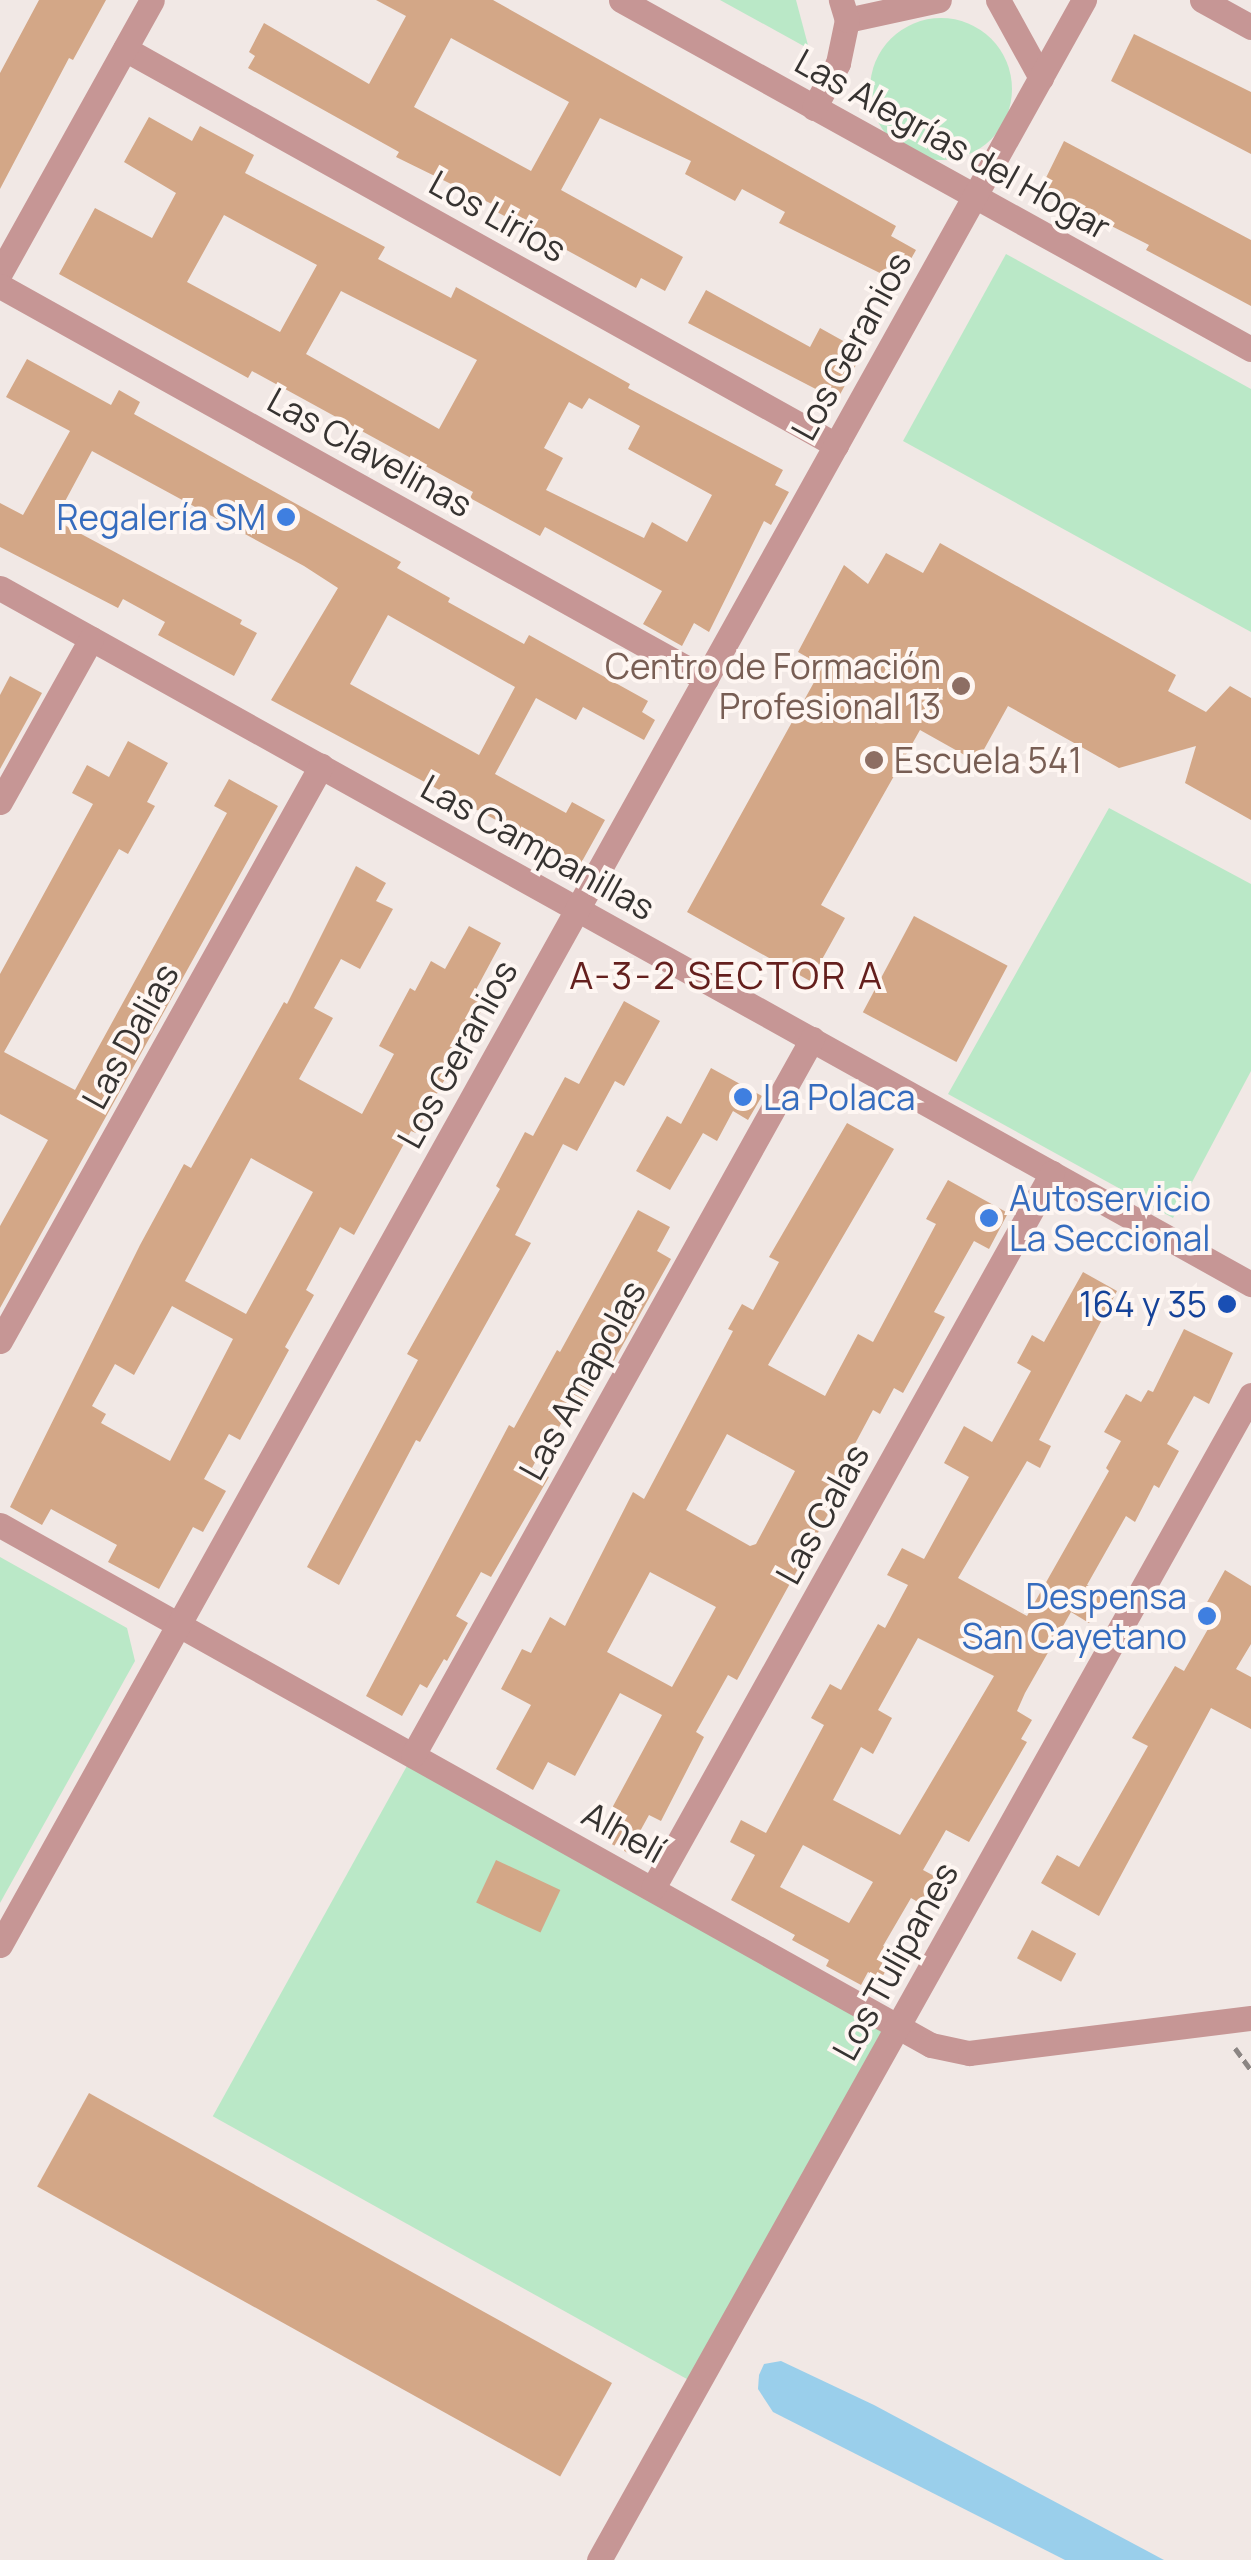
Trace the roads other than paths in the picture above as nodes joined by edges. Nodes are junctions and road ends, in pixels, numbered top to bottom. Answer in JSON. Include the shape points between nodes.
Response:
{"nodes":[{"id":1,"x":152,"y":0,"type":"edge"},
{"id":2,"x":621,"y":0,"type":"edge"},
{"id":3,"x":939,"y":0,"type":"edge"},
{"id":4,"x":998,"y":0,"type":"edge"},
{"id":5,"x":1084,"y":0,"type":"edge"},
{"id":6,"x":1202,"y":0,"type":"edge"},
{"id":7,"x":844,"y":10,"type":"edge"},
{"id":8,"x":1251,"y":27,"type":"edge"},
{"id":9,"x":125,"y":49,"type":"junction"},
{"id":10,"x":1041,"y":78,"type":"junction"},
{"id":11,"x":814,"y":108,"type":"junction"},
{"id":12,"x":975,"y":196,"type":"junction"},
{"id":13,"x":0,"y":273,"type":"edge"},
{"id":14,"x":0,"y":286,"type":"edge"},
{"id":15,"x":1251,"y":350,"type":"edge"},
{"id":16,"x":836,"y":445,"type":"junction"},
{"id":17,"x":0,"y":588,"type":"edge"},
{"id":18,"x":91,"y":639,"type":"junction"},
{"id":19,"x":706,"y":679,"type":"junction"},
{"id":20,"x":320,"y":766,"type":"junction"},
{"id":21,"x":0,"y":802,"type":"edge"},
{"id":22,"x":578,"y":909,"type":"junction"},
{"id":23,"x":812,"y":1039,"type":"junction"},
{"id":24,"x":1052,"y":1173,"type":"junction"},
{"id":25,"x":1251,"y":1284,"type":"edge"},
{"id":26,"x":0,"y":1341,"type":"edge"},
{"id":27,"x":1251,"y":1395,"type":"edge"},
{"id":28,"x":0,"y":1525,"type":"edge"},
{"id":29,"x":179,"y":1624,"type":"junction"},
{"id":30,"x":413,"y":1754,"type":"junction"},
{"id":31,"x":654,"y":1888,"type":"junction"},
{"id":32,"x":0,"y":1945,"type":"edge"},
{"id":33,"x":1251,"y":2018,"type":"edge"},
{"id":34,"x":900,"y":2025,"type":"junction"},
{"id":35,"x":598,"y":2560,"type":"edge"}],
"edges":[{"from":1,"to":9,"type":"street"},
{"from":2,"to":11,"type":"street","name":"Las Alegrías del Hogar"},
{"from":3,"to":7,"type":"street"},
{"from":4,"to":10,"type":"street"},
{"from":5,"to":10,"type":"street","name":"Los Geranios"},
{"from":6,"to":8,"type":"street"},
{"from":7,"to":11,"type":"street","via":[[838,63]]},
{"from":9,"to":13,"type":"street"},
{"from":9,"to":16,"type":"street","name":"Los Lirios"},
{"from":10,"to":12,"type":"street","name":"Los Geranios"},
{"from":11,"to":12,"type":"street","name":"Las Alegrías del Hogar"},
{"from":12,"to":15,"type":"street","name":"Las Alegrías del Hogar"},
{"from":12,"to":16,"type":"street","name":"Los Geranios"},
{"from":14,"to":19,"type":"street","name":"Las Clavelinas"},
{"from":16,"to":19,"type":"street","name":"Los Geranios"},
{"from":17,"to":18,"type":"street","name":"Las Campanillas"},
{"from":18,"to":20,"type":"street","name":"Las Campanillas"},
{"from":18,"to":21,"type":"street"},
{"from":19,"to":22,"type":"street","name":"Los Geranios"},
{"from":20,"to":22,"type":"street","name":"Las Campanillas"},
{"from":20,"to":26,"type":"street","name":"Las Dalias"},
{"from":22,"to":23,"type":"street","name":"Las Campanillas"},
{"from":22,"to":29,"type":"street","name":"Los Geranios"},
{"from":23,"to":24,"type":"street","name":"Las Campanillas"},
{"from":23,"to":30,"type":"street","name":"Las Amapolas"},
{"from":24,"to":25,"type":"street","name":"Las Campanillas"},
{"from":24,"to":31,"type":"street","name":"Las Calas"},
{"from":27,"to":34,"type":"street","name":"Los Tulipanes"},
{"from":28,"to":29,"type":"street","name":"Alhelí"},
{"from":29,"to":30,"type":"street","name":"Alhelí"},
{"from":29,"to":32,"type":"street","name":"Los Geranios"},
{"from":30,"to":31,"type":"street","name":"Alhelí"},
{"from":31,"to":34,"type":"street","name":"Alhelí"},
{"from":33,"to":34,"type":"street","name":"Alhelí","via":[[968,2053],[931,2044]]},
{"from":34,"to":35,"type":"street","name":"Los Tulipanes"}]}
